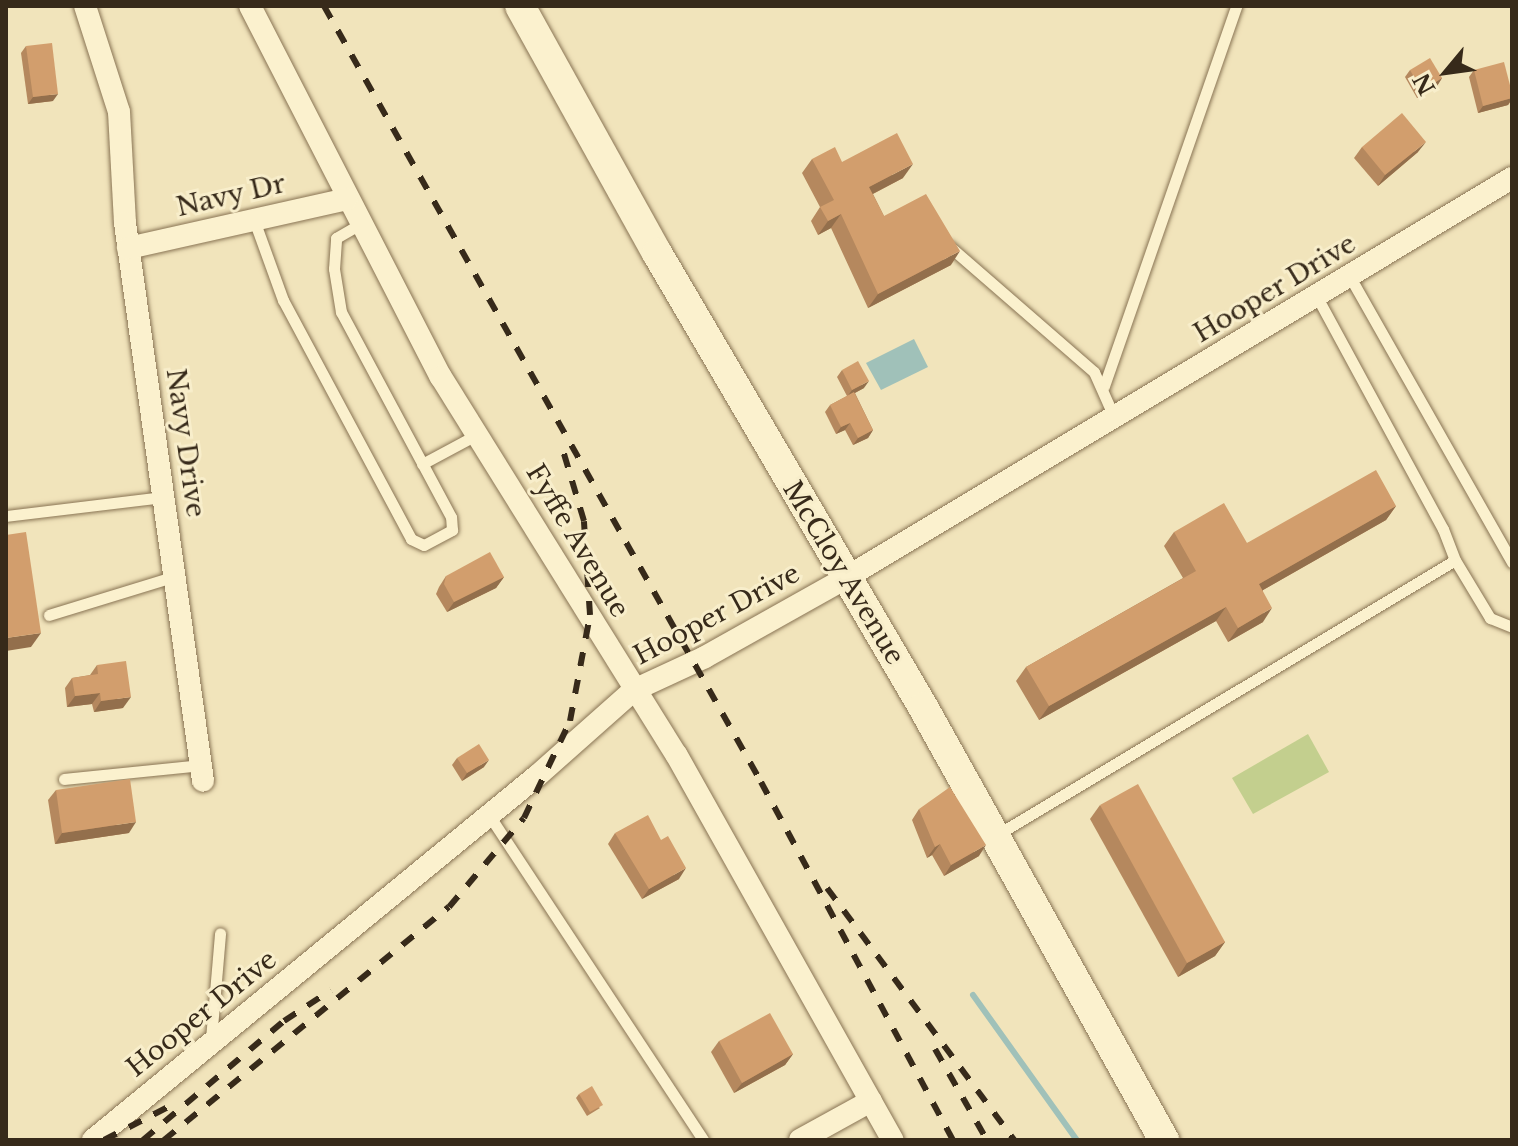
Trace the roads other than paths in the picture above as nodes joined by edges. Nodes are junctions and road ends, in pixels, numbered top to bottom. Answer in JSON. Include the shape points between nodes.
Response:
{"nodes":[{"id":1,"x":85,"y":6,"type":"edge"},
{"id":2,"x":250,"y":6,"type":"edge"},
{"id":3,"x":520,"y":6,"type":"edge"},
{"id":4,"x":1236,"y":6,"type":"edge"},
{"id":5,"x":1512,"y":178,"type":"edge"},
{"id":6,"x":347,"y":199,"type":"junction"},
{"id":7,"x":254,"y":220,"type":"junction"},
{"id":8,"x":360,"y":224,"type":"junction"},
{"id":9,"x":942,"y":240,"type":"edge"},
{"id":10,"x":128,"y":248,"type":"junction"},
{"id":11,"x":1350,"y":277,"type":"junction"},
{"id":12,"x":1317,"y":297,"type":"junction"},
{"id":13,"x":1104,"y":386,"type":"junction"},
{"id":14,"x":1115,"y":418,"type":"junction"},
{"id":15,"x":478,"y":434,"type":"junction"},
{"id":16,"x":422,"y":464,"type":"junction"},
{"id":17,"x":165,"y":497,"type":"junction"},
{"id":18,"x":6,"y":516,"type":"edge"},
{"id":19,"x":1455,"y":560,"type":"junction"},
{"id":20,"x":1512,"y":562,"type":"edge"},
{"id":21,"x":176,"y":576,"type":"junction"},
{"id":22,"x":844,"y":579,"type":"junction"},
{"id":23,"x":49,"y":615,"type":"dead end"},
{"id":24,"x":1512,"y":627,"type":"edge"},
{"id":25,"x":634,"y":690,"type":"junction"},
{"id":26,"x":202,"y":773,"type":"joint"},
{"id":27,"x":64,"y":779,"type":"dead end"},
{"id":28,"x":489,"y":815,"type":"junction"},
{"id":29,"x":995,"y":837,"type":"junction"},
{"id":30,"x":220,"y":933,"type":"dead end"},
{"id":31,"x":211,"y":1039,"type":"junction"},
{"id":32,"x":871,"y":1101,"type":"junction"},
{"id":33,"x":93,"y":1140,"type":"edge"},
{"id":34,"x":703,"y":1140,"type":"edge"},
{"id":35,"x":800,"y":1140,"type":"edge"},
{"id":36,"x":893,"y":1140,"type":"edge"},
{"id":37,"x":1164,"y":1140,"type":"edge"}],
"edges":[{"from":1,"to":10,"type":"street","name":"Navy Drive","via":[[119,112]]},
{"from":2,"to":6,"type":"street","name":"Fyffe Avenue","via":[[311,116]]},
{"from":3,"to":22,"type":"street","name":"McCloy Avenue"},
{"from":4,"to":13,"type":"lane"},
{"from":5,"to":11,"type":"street","name":"Hooper Drive"},
{"from":6,"to":7,"type":"street","name":"Navy Dr"},
{"from":6,"to":8,"type":"street","name":"Fyffe Avenue"},
{"from":7,"to":10,"type":"street","name":"Navy Dr"},
{"from":7,"to":16,"type":"lane","via":[[283,300],[411,539],[424,545],[452,530],[451,517]]},
{"from":8,"to":15,"type":"street","name":"Fyffe Avenue","via":[[441,377]]},
{"from":8,"to":16,"type":"lane","via":[[336,238],[334,269],[341,312]]},
{"from":9,"to":13,"type":"lane"},
{"from":10,"to":17,"type":"street","name":"Navy Drive"},
{"from":11,"to":12,"type":"street","name":"Hooper Drive"},
{"from":11,"to":20,"type":"lane"},
{"from":12,"to":14,"type":"street","name":"Hooper Drive"},
{"from":12,"to":19,"type":"lane"},
{"from":13,"to":14,"type":"lane"},
{"from":14,"to":22,"type":"street","name":"Hooper Drive"},
{"from":15,"to":16,"type":"lane"},
{"from":15,"to":25,"type":"street","name":"Fyffe Avenue"},
{"from":17,"to":18,"type":"lane"},
{"from":17,"to":21,"type":"street","name":"Navy Drive"},
{"from":19,"to":24,"type":"lane","via":[[1490,618]]},
{"from":19,"to":29,"type":"lane"},
{"from":21,"to":23,"type":"lane"},
{"from":21,"to":26,"type":"street","name":"Navy Drive"},
{"from":22,"to":25,"type":"street","name":"Hooper Drive","via":[[705,657]]},
{"from":22,"to":29,"type":"street","name":"McCloy Avenue"},
{"from":25,"to":28,"type":"street","name":"Hooper Drive"},
{"from":25,"to":32,"type":"street","name":"Fyffe Avenue","via":[[676,754]]},
{"from":26,"to":27,"type":"lane"},
{"from":28,"to":31,"type":"street","name":"Hooper Drive"},
{"from":28,"to":34,"type":"lane"},
{"from":29,"to":37,"type":"street","name":"McCloy Avenue"},
{"from":30,"to":31,"type":"lane"},
{"from":31,"to":33,"type":"street","name":"Hooper Drive"},
{"from":32,"to":35,"type":"street"},
{"from":32,"to":36,"type":"street","name":"Fyffe Avenue"}]}
